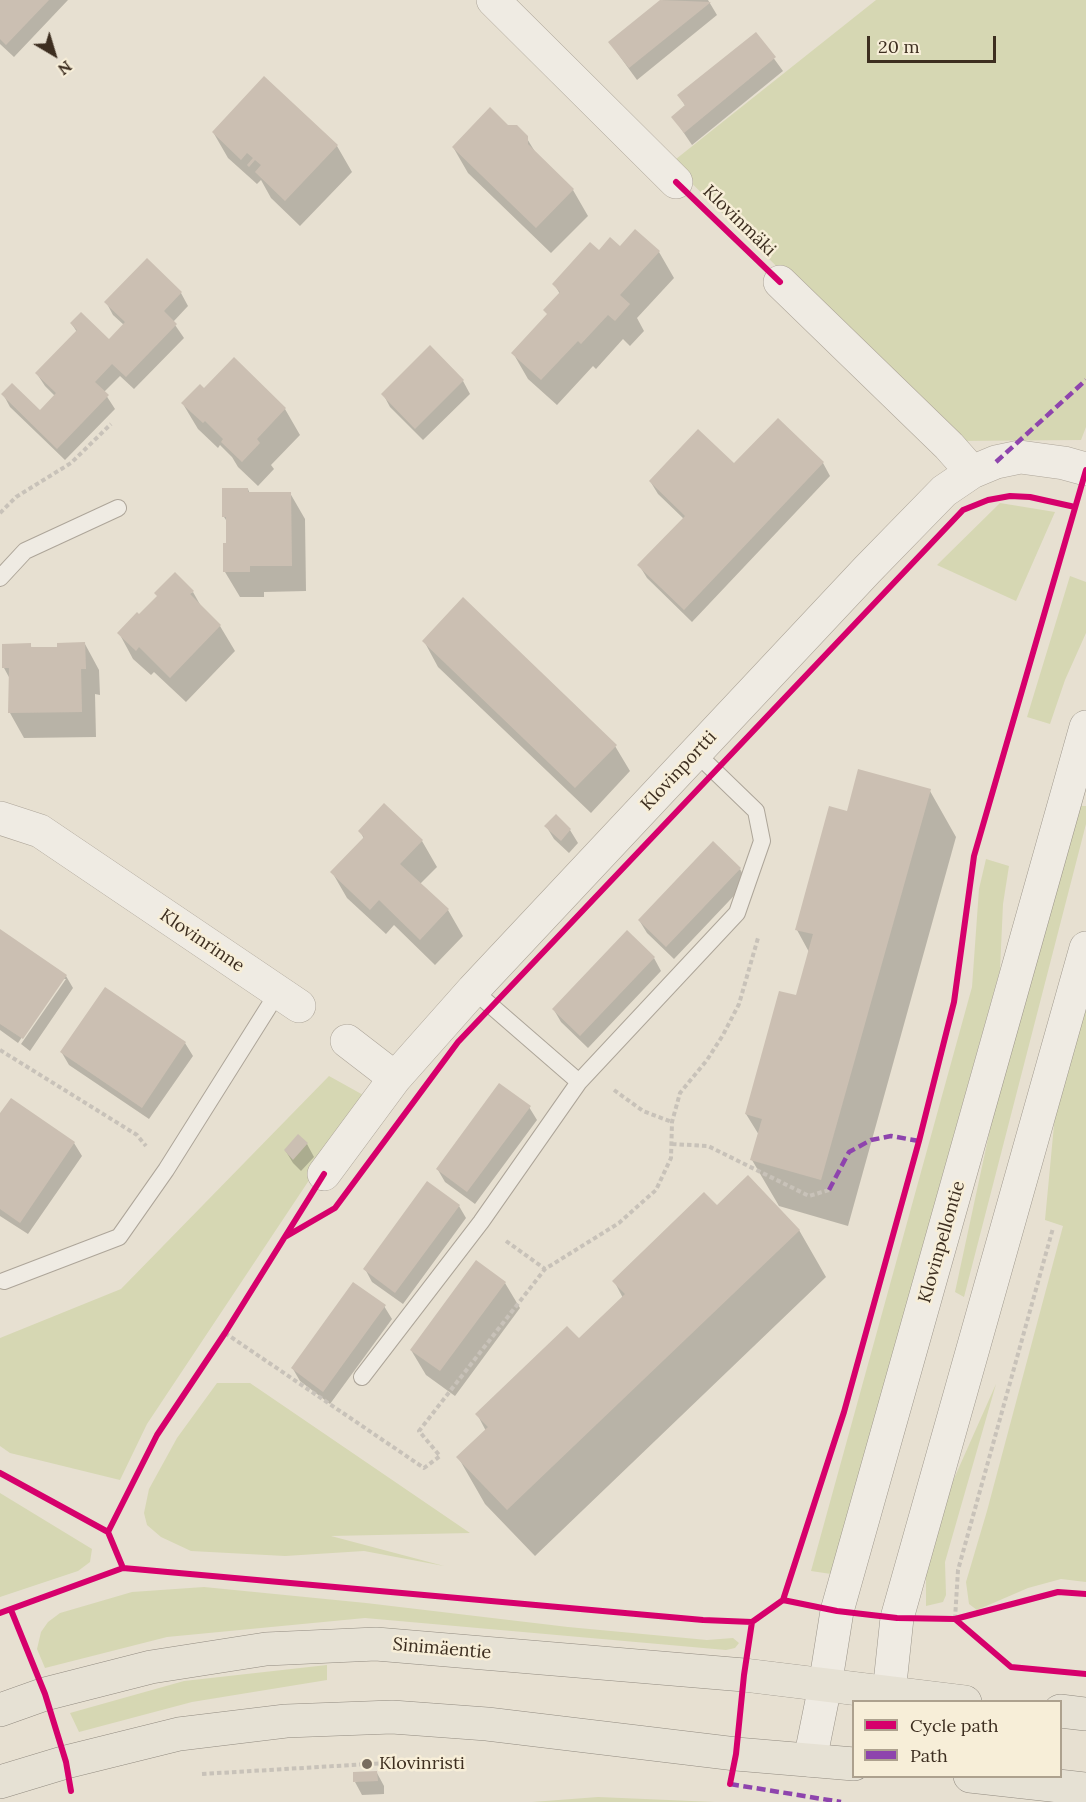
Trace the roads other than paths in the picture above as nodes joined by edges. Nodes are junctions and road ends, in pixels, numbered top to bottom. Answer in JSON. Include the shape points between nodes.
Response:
{"nodes":[{"id":1,"x":493,"y":0,"type":"edge"},
{"id":2,"x":676,"y":182,"type":"dead end"},
{"id":3,"x":780,"y":282,"type":"dead end"},
{"id":4,"x":1086,"y":469,"type":"edge"},
{"id":5,"x":972,"y":472,"type":"junction"},
{"id":6,"x":118,"y":508,"type":"dead end"},
{"id":7,"x":0,"y":578,"type":"edge"},
{"id":8,"x":1086,"y":727,"type":"edge"},
{"id":9,"x":696,"y":753,"type":"junction"},
{"id":10,"x":0,"y":818,"type":"edge"},
{"id":11,"x":1086,"y":948,"type":"edge"},
{"id":12,"x":473,"y":990,"type":"junction"},
{"id":13,"x":289,"y":999,"type":"joint"},
{"id":14,"x":347,"y":1041,"type":"dead end"},
{"id":15,"x":395,"y":1078,"type":"junction"},
{"id":16,"x":579,"y":1082,"type":"junction"},
{"id":17,"x":324,"y":1174,"type":"dead end"},
{"id":18,"x":4,"y":1281,"type":"dead end"},
{"id":19,"x":362,"y":1377,"type":"dead end"},
{"id":20,"x":825,"y":1686,"type":"junction"},
{"id":21,"x":888,"y":1698,"type":"edge"},
{"id":22,"x":939,"y":1700,"type":"edge"},
{"id":23,"x":0,"y":1710,"type":"edge"},
{"id":24,"x":1062,"y":1712,"type":"edge"},
{"id":25,"x":1086,"y":1714,"type":"edge"},
{"id":26,"x":810,"y":1760,"type":"junction"},
{"id":27,"x":852,"y":1764,"type":"edge"},
{"id":28,"x":988,"y":1778,"type":"edge"},
{"id":29,"x":0,"y":1782,"type":"edge"},
{"id":30,"x":1086,"y":1789,"type":"edge"}],
"edges":[{"from":1,"to":2,"type":"street","name":"Klovinmäki"},
{"from":3,"to":5,"type":"street","name":"Klovinmäki"},
{"from":4,"to":5,"type":"street","name":"Klovinportti","via":[[1020,458]]},
{"from":5,"to":9,"type":"street","name":"Klovinportti","via":[[944,491]]},
{"from":6,"to":7,"type":"lane","via":[[25,551]]},
{"from":8,"to":20,"type":"street","name":"Klovinpellontie","via":[[837,1611]]},
{"from":9,"to":12,"type":"street","name":"Klovinportti"},
{"from":9,"to":16,"type":"lane","via":[[756,811],[762,841],[737,913]]},
{"from":10,"to":13,"type":"street","name":"Klovinrinne","via":[[40,831]]},
{"from":11,"to":21,"type":"street","via":[[897,1618]]},
{"from":12,"to":15,"type":"street","name":"Klovinportti"},
{"from":12,"to":16,"type":"lane"},
{"from":13,"to":18,"type":"lane","via":[[118,1237]]},
{"from":14,"to":15,"type":"street"},
{"from":15,"to":17,"type":"street","name":"Klovinportti"},
{"from":16,"to":19,"type":"lane","via":[[481,1222]]},
{"from":20,"to":21,"type":"main road","name":"Sinimäentie"},
{"from":20,"to":23,"type":"main road","name":"Sinimäentie","via":[[744,1675],[376,1644],[266,1649],[151,1667],[45,1694]]},
{"from":20,"to":26,"type":"street","name":"Klovinpellontie"},
{"from":21,"to":22,"type":"main road","name":"Sinimäentie"},
{"from":24,"to":25,"type":"main road"},
{"from":26,"to":27,"type":"main road"},
{"from":26,"to":29,"type":"main road","via":[[487,1724],[380,1718],[286,1721],[179,1734]]},
{"from":28,"to":30,"type":"main road"}]}
